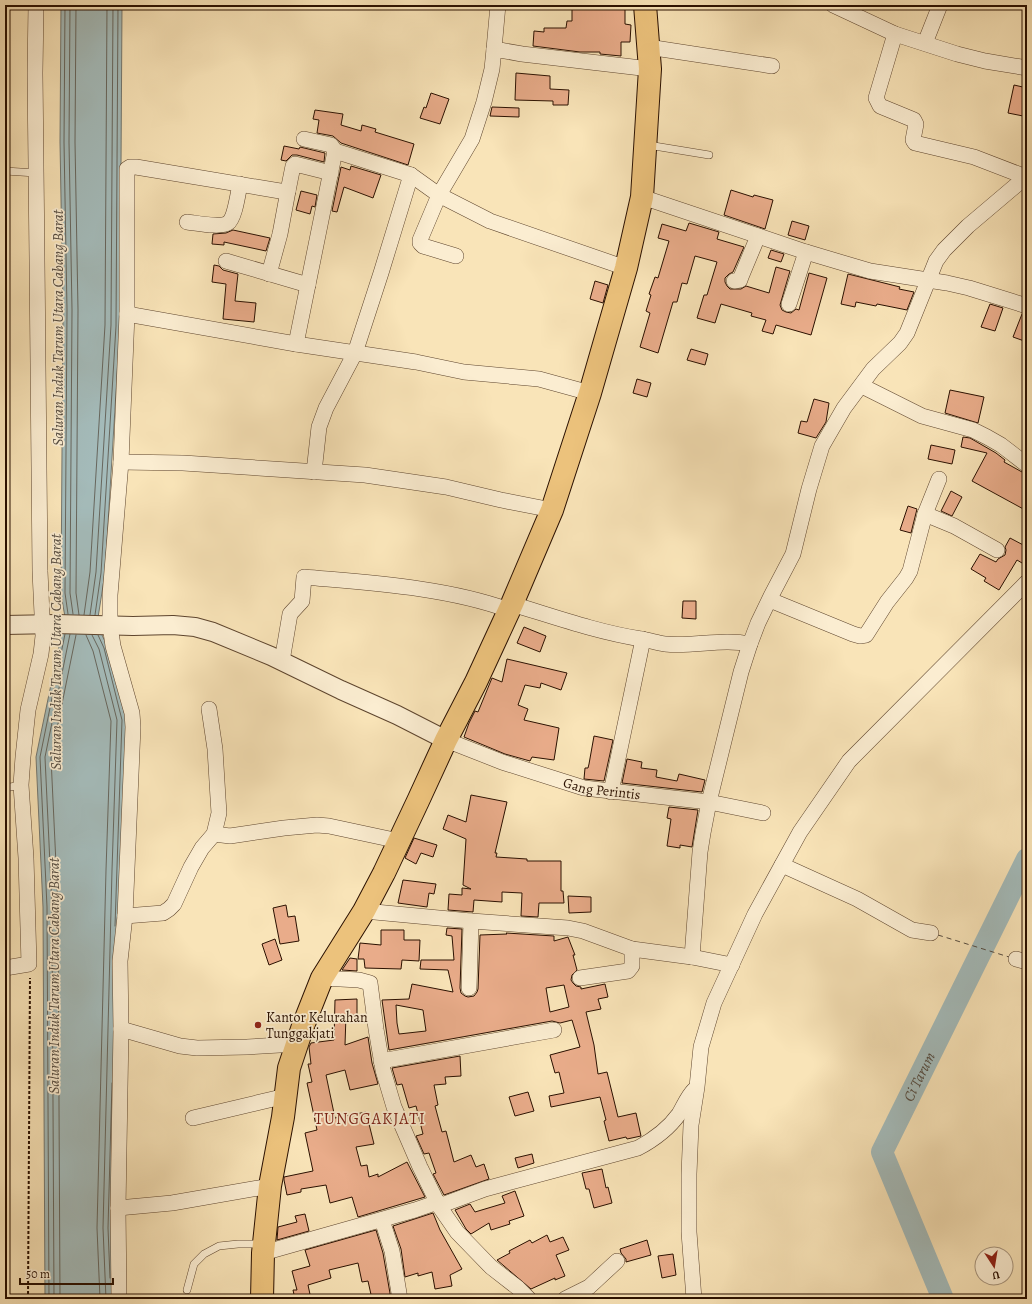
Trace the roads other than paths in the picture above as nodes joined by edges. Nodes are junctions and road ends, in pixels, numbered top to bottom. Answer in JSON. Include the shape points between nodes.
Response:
{"nodes":[{"id":1,"x":36,"y":5,"type":"edge"},
{"id":2,"x":498,"y":5,"type":"edge"},
{"id":3,"x":645,"y":5,"type":"edge"},
{"id":4,"x":833,"y":5,"type":"edge"},
{"id":5,"x":940,"y":5,"type":"edge"},
{"id":6,"x":895,"y":34,"type":"junction"},
{"id":7,"x":925,"y":43,"type":"junction"},
{"id":8,"x":648,"y":47,"type":"junction"},
{"id":9,"x":494,"y":49,"type":"junction"},
{"id":10,"x":772,"y":66,"type":"dead end"},
{"id":11,"x":1027,"y":68,"type":"edge"},
{"id":12,"x":650,"y":69,"type":"junction"},
{"id":13,"x":304,"y":139,"type":"dead end"},
{"id":14,"x":646,"y":145,"type":"junction"},
{"id":15,"x":335,"y":151,"type":"junction"},
{"id":16,"x":709,"y":155,"type":"dead end"},
{"id":17,"x":5,"y":171,"type":"edge"},
{"id":18,"x":36,"y":173,"type":"junction"},
{"id":19,"x":331,"y":173,"type":"junction"},
{"id":20,"x":411,"y":175,"type":"junction"},
{"id":21,"x":1027,"y":176,"type":"edge"},
{"id":22,"x":240,"y":184,"type":"junction"},
{"id":23,"x":288,"y":191,"type":"junction"},
{"id":24,"x":439,"y":195,"type":"junction"},
{"id":25,"x":642,"y":197,"type":"junction"},
{"id":26,"x":187,"y":222,"type":"dead end"},
{"id":27,"x":758,"y":236,"type":"junction"},
{"id":28,"x":806,"y":252,"type":"junction"},
{"id":29,"x":456,"y":256,"type":"dead end"},
{"id":30,"x":226,"y":261,"type":"dead end"},
{"id":31,"x":626,"y":268,"type":"junction"},
{"id":32,"x":269,"y":274,"type":"junction"},
{"id":33,"x":928,"y":280,"type":"junction"},
{"id":34,"x":734,"y":281,"type":"dead end"},
{"id":35,"x":308,"y":285,"type":"junction"},
{"id":36,"x":789,"y":304,"type":"dead end"},
{"id":37,"x":1027,"y":306,"type":"edge"},
{"id":38,"x":127,"y":314,"type":"junction"},
{"id":39,"x":296,"y":344,"type":"junction"},
{"id":40,"x":355,"y":353,"type":"junction"},
{"id":41,"x":862,"y":386,"type":"junction"},
{"id":42,"x":590,"y":393,"type":"junction"},
{"id":43,"x":121,"y":462,"type":"junction"},
{"id":44,"x":1027,"y":465,"type":"edge"},
{"id":45,"x":314,"y":472,"type":"junction"},
{"id":46,"x":939,"y":479,"type":"dead end"},
{"id":47,"x":552,"y":510,"type":"junction"},
{"id":48,"x":925,"y":514,"type":"junction"},
{"id":49,"x":997,"y":550,"type":"dead end"},
{"id":50,"x":1027,"y":582,"type":"edge"},
{"id":51,"x":770,"y":600,"type":"junction"},
{"id":52,"x":511,"y":607,"type":"junction"},
{"id":53,"x":50,"y":624,"type":"junction"},
{"id":54,"x":5,"y":625,"type":"edge"},
{"id":55,"x":104,"y":625,"type":"junction"},
{"id":56,"x":642,"y":639,"type":"junction"},
{"id":57,"x":750,"y":644,"type":"junction"},
{"id":58,"x":282,"y":661,"type":"junction"},
{"id":59,"x":209,"y":709,"type":"dead end"},
{"id":60,"x":446,"y":740,"type":"junction"},
{"id":61,"x":21,"y":785,"type":"junction"},
{"id":62,"x":5,"y":788,"type":"edge"},
{"id":63,"x":611,"y":792,"type":"junction"},
{"id":64,"x":709,"y":802,"type":"junction"},
{"id":65,"x":764,"y":813,"type":"dead end"},
{"id":66,"x":214,"y":834,"type":"junction"},
{"id":67,"x":399,"y":841,"type":"junction"},
{"id":68,"x":782,"y":865,"type":"junction"},
{"id":69,"x":364,"y":910,"type":"junction"},
{"id":70,"x":125,"y":916,"type":"junction"},
{"id":71,"x":471,"y":921,"type":"junction"},
{"id":72,"x":931,"y":933,"type":"dead end"},
{"id":73,"x":632,"y":949,"type":"junction"},
{"id":74,"x":692,"y":957,"type":"junction"},
{"id":75,"x":732,"y":965,"type":"junction"},
{"id":76,"x":5,"y":968,"type":"edge"},
{"id":77,"x":322,"y":978,"type":"junction"},
{"id":78,"x":580,"y":978,"type":"dead end"},
{"id":79,"x":469,"y":988,"type":"dead end"},
{"id":80,"x":121,"y":1029,"type":"junction"},
{"id":81,"x":554,"y":1030,"type":"dead end"},
{"id":82,"x":297,"y":1044,"type":"junction"},
{"id":83,"x":381,"y":1061,"type":"junction"},
{"id":84,"x":697,"y":1087,"type":"junction"},
{"id":85,"x":286,"y":1096,"type":"junction"},
{"id":86,"x":192,"y":1118,"type":"dead end"},
{"id":87,"x":270,"y":1186,"type":"junction"},
{"id":88,"x":439,"y":1204,"type":"junction"},
{"id":89,"x":118,"y":1208,"type":"junction"},
{"id":90,"x":382,"y":1220,"type":"junction"},
{"id":91,"x":264,"y":1249,"type":"junction"},
{"id":92,"x":617,"y":1261,"type":"dead end"},
{"id":93,"x":187,"y":1290,"type":"dead end"},
{"id":94,"x":119,"y":1299,"type":"edge"},
{"id":95,"x":262,"y":1299,"type":"edge"},
{"id":96,"x":400,"y":1299,"type":"edge"},
{"id":97,"x":529,"y":1299,"type":"edge"},
{"id":98,"x":565,"y":1299,"type":"edge"},
{"id":99,"x":694,"y":1299,"type":"edge"}],
"edges":[{"from":1,"to":18,"type":"street"},
{"from":2,"to":9,"type":"street"},
{"from":3,"to":8,"type":"main road"},
{"from":4,"to":6,"type":"street"},
{"from":5,"to":7,"type":"street"},
{"from":6,"to":7,"type":"street"},
{"from":6,"to":21,"type":"street","via":[[876,98],[880,106],[914,120],[915,143],[974,157]]},
{"from":7,"to":11,"type":"street","via":[[957,54]]},
{"from":8,"to":10,"type":"street"},
{"from":8,"to":12,"type":"main road"},
{"from":9,"to":12,"type":"street"},
{"from":9,"to":24,"type":"street","via":[[484,102],[472,139]]},
{"from":12,"to":14,"type":"main road"},
{"from":13,"to":15,"type":"street","via":[[331,146]]},
{"from":14,"to":16,"type":"lane"},
{"from":14,"to":25,"type":"main road"},
{"from":15,"to":19,"type":"street"},
{"from":15,"to":20,"type":"street"},
{"from":17,"to":18,"type":"lane"},
{"from":18,"to":53,"type":"street","via":[[40,571]]},
{"from":19,"to":23,"type":"street","via":[[295,164]]},
{"from":19,"to":35,"type":"street"},
{"from":20,"to":24,"type":"street"},
{"from":20,"to":40,"type":"street"},
{"from":21,"to":33,"type":"street","via":[[944,250]]},
{"from":22,"to":23,"type":"street"},
{"from":22,"to":26,"type":"street","via":[[229,222],[221,225]]},
{"from":22,"to":38,"type":"street","via":[[143,168],[127,169]]},
{"from":23,"to":32,"type":"street"},
{"from":24,"to":29,"type":"street","via":[[420,243]]},
{"from":24,"to":31,"type":"street","via":[[490,222]]},
{"from":25,"to":27,"type":"street"},
{"from":25,"to":31,"type":"main road"},
{"from":27,"to":28,"type":"street"},
{"from":27,"to":34,"type":"street","via":[[740,280]]},
{"from":28,"to":33,"type":"street","via":[[870,271]]},
{"from":28,"to":36,"type":"street"},
{"from":30,"to":32,"type":"street"},
{"from":31,"to":42,"type":"main road"},
{"from":32,"to":35,"type":"street"},
{"from":33,"to":37,"type":"street","via":[[969,288]]},
{"from":33,"to":41,"type":"street","via":[[907,333]]},
{"from":35,"to":39,"type":"street"},
{"from":38,"to":39,"type":"street"},
{"from":38,"to":43,"type":"street"},
{"from":39,"to":40,"type":"street"},
{"from":40,"to":42,"type":"street","via":[[464,372],[539,379]]},
{"from":40,"to":45,"type":"street","via":[[326,408],[320,427]]},
{"from":41,"to":44,"type":"street","via":[[922,416],[973,430],[1001,445]]},
{"from":41,"to":51,"type":"street","via":[[844,408],[822,446],[793,554]]},
{"from":42,"to":47,"type":"main road"},
{"from":43,"to":45,"type":"street","via":[[183,463]]},
{"from":43,"to":55,"type":"street","via":[[110,595]]},
{"from":45,"to":47,"type":"street","via":[[365,475],[446,487]]},
{"from":46,"to":48,"type":"street"},
{"from":47,"to":52,"type":"main road"},
{"from":48,"to":49,"type":"street","via":[[954,526]]},
{"from":48,"to":51,"type":"street","via":[[910,571],[866,635],[853,634]]},
{"from":50,"to":68,"type":"street","via":[[850,761],[800,832]]},
{"from":51,"to":57,"type":"street"},
{"from":52,"to":56,"type":"street","via":[[592,629]]},
{"from":52,"to":58,"type":"street","via":[[383,583],[304,576],[302,601],[290,614]]},
{"from":52,"to":60,"type":"main road"},
{"from":53,"to":54,"type":"street"},
{"from":53,"to":55,"type":"street"},
{"from":53,"to":61,"type":"street","via":[[28,710]]},
{"from":55,"to":58,"type":"street","via":[[195,627]]},
{"from":55,"to":70,"type":"street","via":[[114,646],[132,713]]},
{"from":56,"to":57,"type":"street","via":[[677,645],[728,642]]},
{"from":56,"to":63,"type":"street"},
{"from":57,"to":64,"type":"street"},
{"from":58,"to":60,"type":"street"},
{"from":59,"to":66,"type":"street","via":[[215,749],[219,813]]},
{"from":60,"to":63,"type":"street","name":"Gang Perintis","via":[[523,769],[584,788]]},
{"from":60,"to":67,"type":"main road"},
{"from":61,"to":62,"type":"lane"},
{"from":61,"to":76,"type":"street","via":[[29,964]]},
{"from":63,"to":64,"type":"street","name":"Gang Perintis"},
{"from":64,"to":65,"type":"street","name":"Gang Perintis"},
{"from":64,"to":74,"type":"street","via":[[700,852]]},
{"from":66,"to":67,"type":"street","via":[[230,836],[317,825]]},
{"from":66,"to":70,"type":"street","via":[[202,848],[170,909],[163,913]]},
{"from":67,"to":69,"type":"main road"},
{"from":68,"to":72,"type":"street","via":[[857,899],[912,930]]},
{"from":68,"to":75,"type":"street","via":[[755,914]]},
{"from":69,"to":71,"type":"street"},
{"from":69,"to":77,"type":"main road"},
{"from":70,"to":80,"type":"street","via":[[120,961]]},
{"from":71,"to":73,"type":"street","via":[[568,928]]},
{"from":71,"to":79,"type":"street"},
{"from":73,"to":74,"type":"street"},
{"from":73,"to":78,"type":"street","via":[[632,966],[628,971]]},
{"from":74,"to":75,"type":"street"},
{"from":75,"to":84,"type":"street","via":[[714,1002],[701,1047]]},
{"from":77,"to":82,"type":"main road"},
{"from":77,"to":83,"type":"street","via":[[370,983]]},
{"from":80,"to":82,"type":"street","via":[[180,1046],[197,1048]]},
{"from":80,"to":89,"type":"street"},
{"from":81,"to":83,"type":"street"},
{"from":82,"to":85,"type":"main road"},
{"from":83,"to":88,"type":"street","via":[[394,1106]]},
{"from":84,"to":88,"type":"street","via":[[679,1114],[648,1143],[638,1148]]},
{"from":84,"to":99,"type":"street","via":[[691,1125],[689,1174],[689,1232]]},
{"from":85,"to":86,"type":"street"},
{"from":85,"to":87,"type":"main road"},
{"from":87,"to":89,"type":"street","via":[[172,1203]]},
{"from":87,"to":91,"type":"main road"},
{"from":88,"to":90,"type":"street"},
{"from":88,"to":97,"type":"street","via":[[457,1232],[483,1260]]},
{"from":89,"to":94,"type":"street"},
{"from":90,"to":91,"type":"street"},
{"from":90,"to":96,"type":"street","via":[[392,1251]]},
{"from":91,"to":93,"type":"lane","via":[[238,1244],[219,1246],[204,1254],[194,1264]]},
{"from":91,"to":95,"type":"main road"},
{"from":92,"to":98,"type":"street","via":[[589,1287]]}]}
